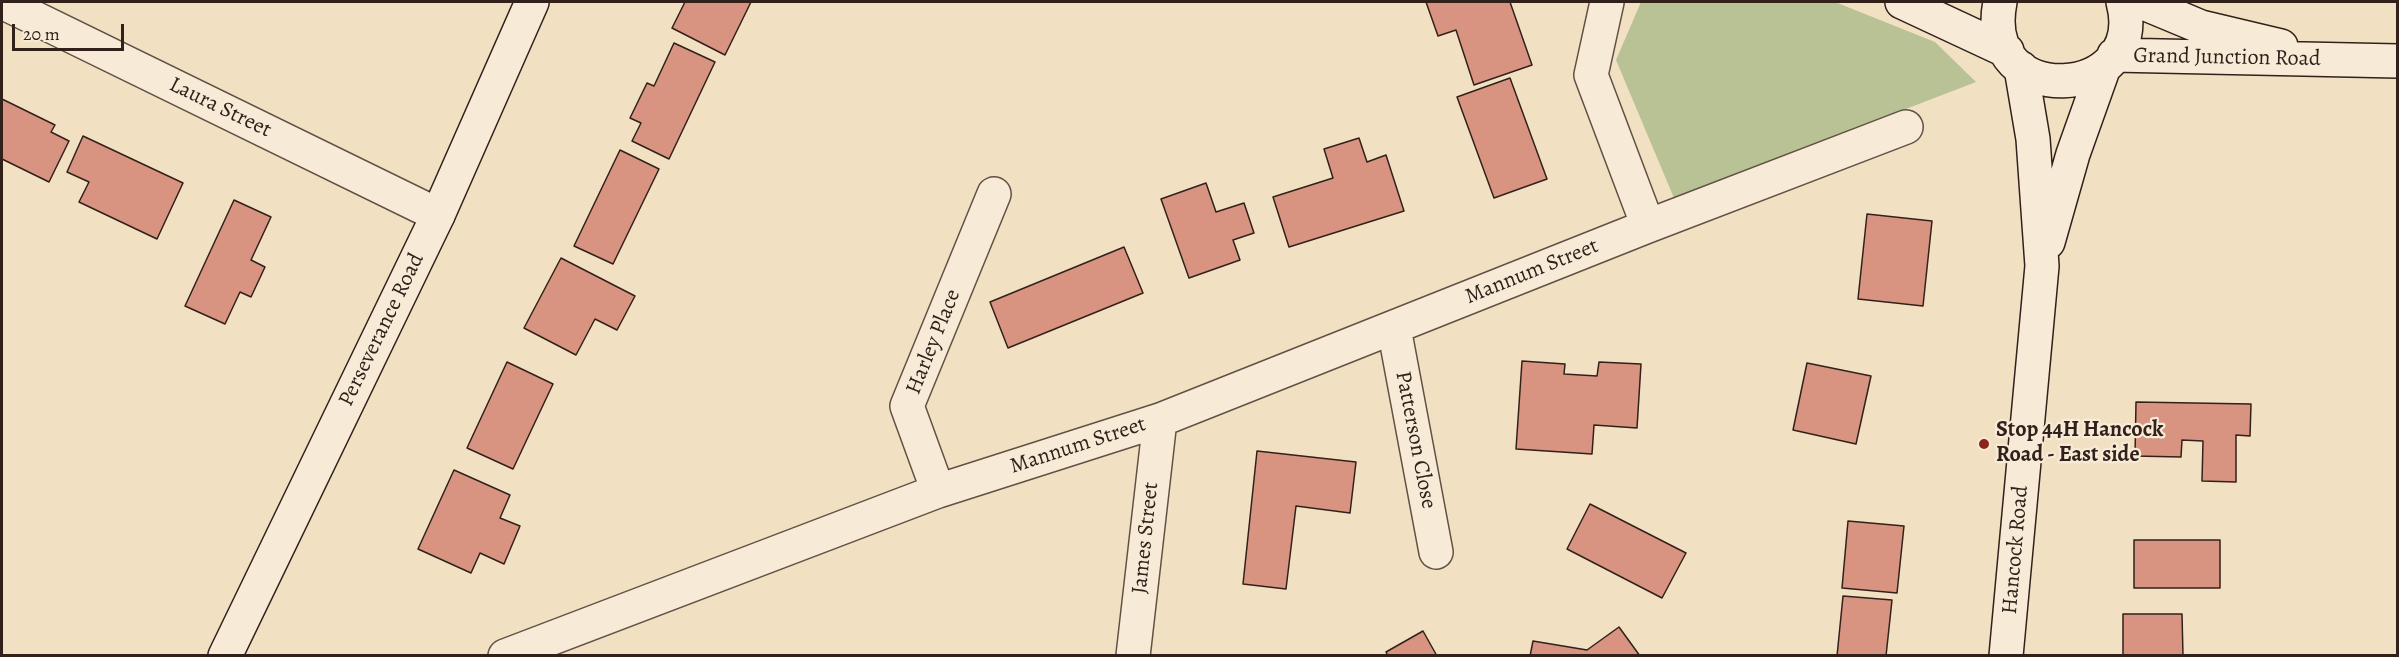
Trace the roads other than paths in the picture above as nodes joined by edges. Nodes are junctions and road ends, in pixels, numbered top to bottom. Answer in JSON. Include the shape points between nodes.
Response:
{"nodes":[{"id":1,"x":2,"y":2,"type":"edge"},
{"id":2,"x":532,"y":2,"type":"edge"},
{"id":3,"x":1607,"y":2,"type":"edge"},
{"id":4,"x":1902,"y":2,"type":"edge"},
{"id":5,"x":2000,"y":2,"type":"edge"},
{"id":6,"x":2123,"y":2,"type":"edge"},
{"id":7,"x":2141,"y":2,"type":"edge"},
{"id":8,"x":2014,"y":60,"type":"junction"},
{"id":9,"x":2109,"y":61,"type":"junction"},
{"id":10,"x":2341,"y":61,"type":"junction"},
{"id":11,"x":2397,"y":62,"type":"edge"},
{"id":12,"x":1906,"y":127,"type":"dead end"},
{"id":13,"x":994,"y":194,"type":"dead end"},
{"id":14,"x":438,"y":215,"type":"junction"},
{"id":15,"x":1648,"y":226,"type":"junction"},
{"id":16,"x":2042,"y":266,"type":"junction"},
{"id":17,"x":1394,"y":328,"type":"junction"},
{"id":18,"x":1160,"y":420,"type":"junction"},
{"id":19,"x":938,"y":491,"type":"junction"},
{"id":20,"x":1436,"y":552,"type":"dead end"},
{"id":21,"x":225,"y":656,"type":"edge"},
{"id":22,"x":505,"y":656,"type":"edge"},
{"id":23,"x":1133,"y":656,"type":"edge"},
{"id":24,"x":2006,"y":656,"type":"edge"}],
"edges":[{"from":1,"to":14,"type":"street","name":"Laura Street"},
{"from":2,"to":14,"type":"street","name":"Perseverance Road"},
{"from":3,"to":15,"type":"street","via":[[1591,75]]},
{"from":4,"to":8,"type":"street"},
{"from":5,"to":8,"type":"street","name":"Hancock Road","via":[[1998,26]]},
{"from":6,"to":9,"type":"street","name":"Hancock Road","via":[[2126,25],[2122,41]]},
{"from":7,"to":10,"type":"street","name":"Grand Junction Road","via":[[2200,27]]},
{"from":8,"to":9,"type":"street","via":[[2048,81],[2063,82],[2078,80]]},
{"from":8,"to":16,"type":"street","name":"Hancock Road","via":[[2033,139]]},
{"from":9,"to":10,"type":"street","name":"Grand Junction Road"},
{"from":9,"to":16,"type":"street","name":"Hancock Road","via":[[2073,154]]},
{"from":10,"to":11,"type":"street","name":"Grand Junction Road"},
{"from":12,"to":15,"type":"street","name":"Mannum Street"},
{"from":13,"to":19,"type":"street","name":"Harley Place","via":[[907,406]]},
{"from":14,"to":21,"type":"street","name":"Perseverance Road"},
{"from":15,"to":17,"type":"street","name":"Mannum Street"},
{"from":16,"to":24,"type":"street","name":"Hancock Road"},
{"from":17,"to":18,"type":"street","name":"Mannum Street"},
{"from":17,"to":20,"type":"street","name":"Patterson Close"},
{"from":18,"to":19,"type":"street","name":"Mannum Street"},
{"from":18,"to":23,"type":"street","name":"James Street"},
{"from":19,"to":22,"type":"street","name":"Mannum Street"}]}
